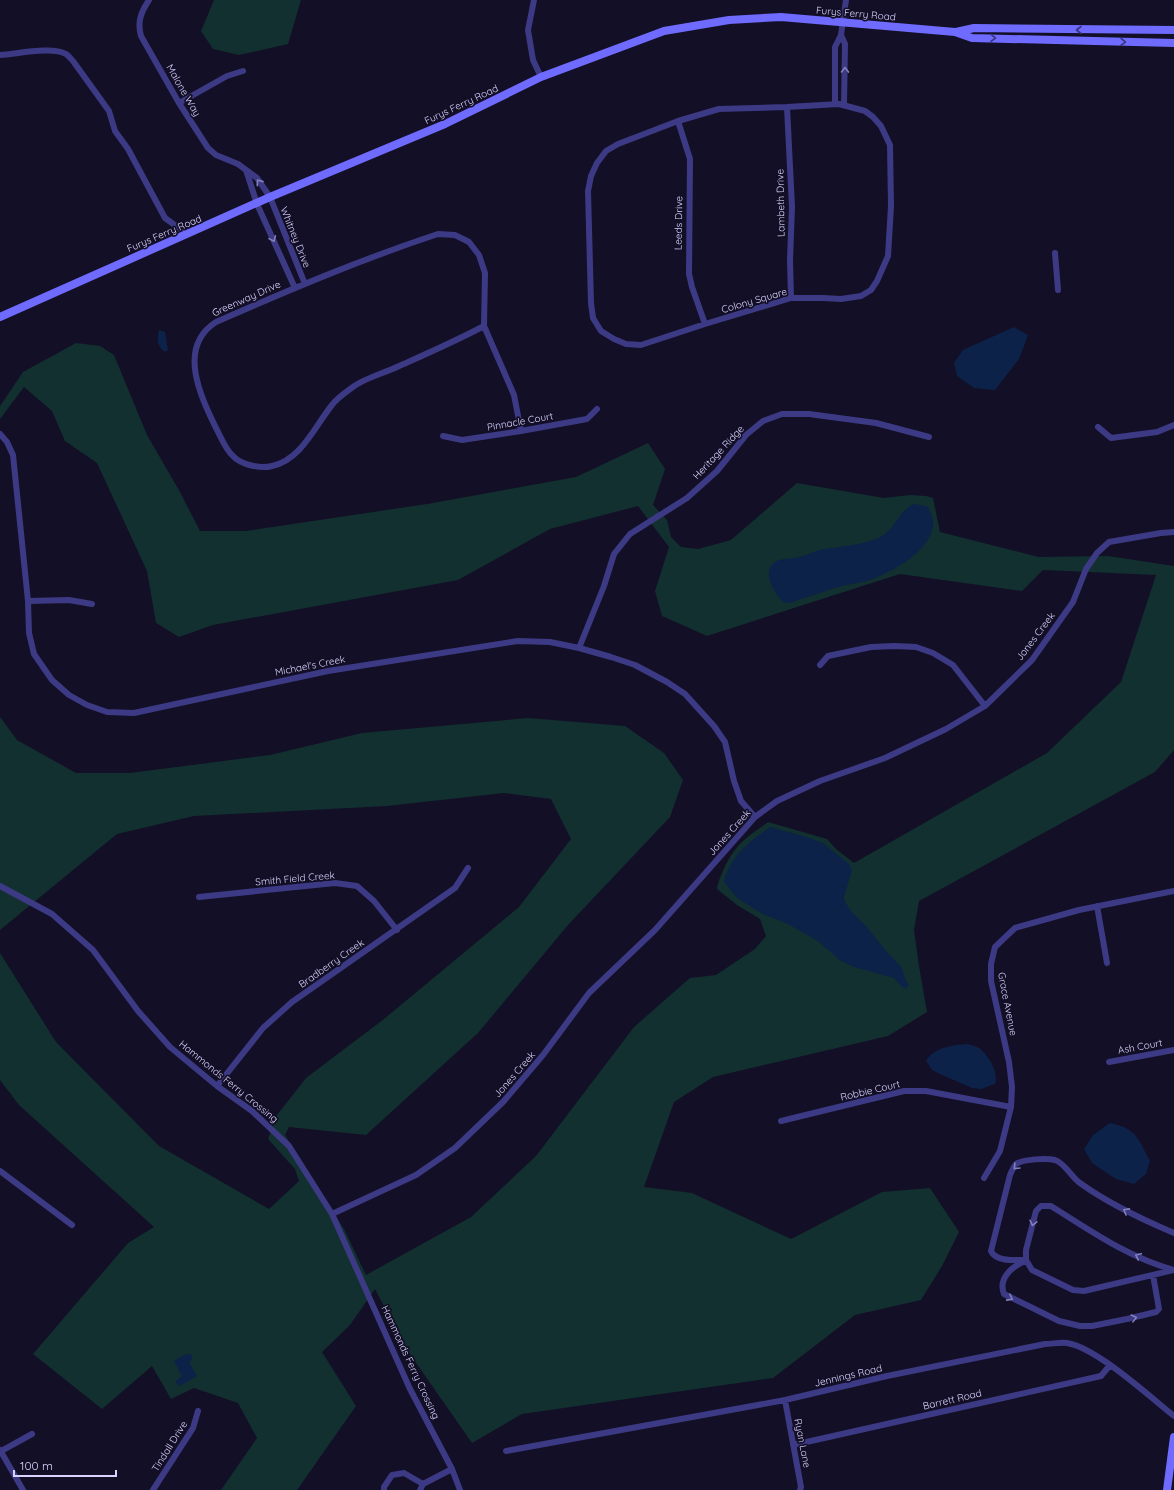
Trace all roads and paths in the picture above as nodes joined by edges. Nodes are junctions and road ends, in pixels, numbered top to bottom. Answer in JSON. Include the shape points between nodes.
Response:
{"nodes":[{"id":1,"x":150,"y":0,"type":"edge"},
{"id":2,"x":534,"y":0,"type":"edge"},
{"id":3,"x":846,"y":0,"type":"edge"},
{"id":4,"x":842,"y":23,"type":"junction"},
{"id":5,"x":1174,"y":30,"type":"edge"},
{"id":6,"x":955,"y":32,"type":"junction"},
{"id":7,"x":841,"y":35,"type":"junction"},
{"id":8,"x":1174,"y":43,"type":"edge"},
{"id":9,"x":0,"y":55,"type":"edge"},
{"id":10,"x":243,"y":71,"type":"dead end"},
{"id":11,"x":542,"y":77,"type":"junction"},
{"id":12,"x":179,"y":103,"type":"junction"},
{"id":13,"x":835,"y":104,"type":"junction"},
{"id":14,"x":844,"y":105,"type":"junction"},
{"id":15,"x":787,"y":107,"type":"junction"},
{"id":16,"x":678,"y":121,"type":"junction"},
{"id":17,"x":246,"y":170,"type":"junction"},
{"id":18,"x":270,"y":197,"type":"junction"},
{"id":19,"x":257,"y":204,"type":"junction"},
{"id":20,"x":187,"y":234,"type":"junction"},
{"id":21,"x":1055,"y":253,"type":"dead end"},
{"id":22,"x":305,"y":284,"type":"junction"},
{"id":23,"x":295,"y":288,"type":"junction"},
{"id":24,"x":1058,"y":290,"type":"dead end"},
{"id":25,"x":792,"y":298,"type":"junction"},
{"id":26,"x":0,"y":317,"type":"edge"},
{"id":27,"x":706,"y":324,"type":"junction"},
{"id":28,"x":484,"y":326,"type":"junction"},
{"id":29,"x":597,"y":409,"type":"dead end"},
{"id":30,"x":1174,"y":425,"type":"edge"},
{"id":31,"x":1098,"y":427,"type":"dead end"},
{"id":32,"x":521,"y":431,"type":"junction"},
{"id":33,"x":0,"y":434,"type":"edge"},
{"id":34,"x":443,"y":436,"type":"dead end"},
{"id":35,"x":929,"y":437,"type":"dead end"},
{"id":36,"x":1174,"y":532,"type":"edge"},
{"id":37,"x":28,"y":601,"type":"junction"},
{"id":38,"x":92,"y":604,"type":"dead end"},
{"id":39,"x":579,"y":648,"type":"junction"},
{"id":40,"x":820,"y":665,"type":"dead end"},
{"id":41,"x":985,"y":706,"type":"junction"},
{"id":42,"x":755,"y":817,"type":"junction"},
{"id":43,"x":468,"y":868,"type":"dead end"},
{"id":44,"x":0,"y":886,"type":"edge"},
{"id":45,"x":1174,"y":891,"type":"edge"},
{"id":46,"x":199,"y":897,"type":"dead end"},
{"id":47,"x":1097,"y":906,"type":"junction"},
{"id":48,"x":397,"y":930,"type":"junction"},
{"id":49,"x":1107,"y":963,"type":"dead end"},
{"id":50,"x":1174,"y":1050,"type":"edge"},
{"id":51,"x":1109,"y":1062,"type":"dead end"},
{"id":52,"x":217,"y":1086,"type":"junction"},
{"id":53,"x":1011,"y":1107,"type":"junction"},
{"id":54,"x":781,"y":1121,"type":"dead end"},
{"id":55,"x":0,"y":1171,"type":"edge"},
{"id":56,"x":984,"y":1178,"type":"dead end"},
{"id":57,"x":332,"y":1214,"type":"junction"},
{"id":58,"x":72,"y":1224,"type":"dead end"},
{"id":59,"x":1174,"y":1233,"type":"edge"},
{"id":60,"x":1026,"y":1260,"type":"junction"},
{"id":61,"x":1174,"y":1270,"type":"edge"},
{"id":62,"x":1153,"y":1275,"type":"junction"},
{"id":63,"x":1110,"y":1365,"type":"junction"},
{"id":64,"x":784,"y":1400,"type":"junction"},
{"id":65,"x":198,"y":1411,"type":"dead end"},
{"id":66,"x":1174,"y":1416,"type":"edge"},
{"id":67,"x":32,"y":1434,"type":"dead end"},
{"id":68,"x":1174,"y":1437,"type":"edge"},
{"id":69,"x":793,"y":1445,"type":"junction"},
{"id":70,"x":0,"y":1451,"type":"edge"},
{"id":71,"x":506,"y":1451,"type":"dead end"},
{"id":72,"x":452,"y":1469,"type":"junction"},
{"id":73,"x":422,"y":1487,"type":"edge"},
{"id":74,"x":23,"y":1490,"type":"edge"},
{"id":75,"x":153,"y":1490,"type":"edge"},
{"id":76,"x":384,"y":1490,"type":"edge"},
{"id":77,"x":460,"y":1490,"type":"edge"},
{"id":78,"x":800,"y":1490,"type":"edge"},
{"id":79,"x":1167,"y":1490,"type":"edge"}],
"edges":[{"from":1,"to":12,"type":"street","name":"Malone Way","via":[[140,17],[141,36]]},
{"from":2,"to":11,"type":"street","via":[[528,30],[533,60]]},
{"from":3,"to":4,"type":"street"},
{"from":4,"to":6,"type":"main road","name":"Furys Ferry Road"},
{"from":4,"to":7,"type":"street"},
{"from":4,"to":11,"type":"main road","name":"Furys Ferry Road","via":[[815,19],[729,20],[664,31]]},
{"from":5,"to":6,"type":"main road","name":"Furys Ferry Road","one_way":true,"via":[[974,28]]},
{"from":6,"to":8,"type":"main road","name":"Furys Ferry Road","one_way":true,"via":[[972,38]]},
{"from":7,"to":13,"type":"street","via":[[835,47]]},
{"from":14,"to":7,"type":"street","one_way":true,"via":[[845,44]]},
{"from":9,"to":20,"type":"street","via":[[48,51],[60,52],[74,61],[109,111],[115,131],[128,149],[165,218]]},
{"from":10,"to":12,"type":"street","via":[[228,76]]},
{"from":11,"to":18,"type":"main road","name":"Furys Ferry Road","via":[[445,124]]},
{"from":12,"to":17,"type":"street","name":"Malone Way","via":[[208,148],[216,155]]},
{"from":13,"to":14,"type":"street","name":"Colony Square"},
{"from":13,"to":15,"type":"street","name":"Colony Square"},
{"from":14,"to":25,"type":"street","name":"Colony Square","via":[[865,111],[873,117],[881,126],[890,145],[891,206],[888,256],[871,290],[861,296],[841,299]]},
{"from":15,"to":16,"type":"street","name":"Colony Square","via":[[719,109]]},
{"from":15,"to":25,"type":"street","name":"Lambeth Drive","via":[[792,207]]},
{"from":16,"to":27,"type":"street","name":"Leeds Drive","via":[[690,159],[689,274]]},
{"from":16,"to":27,"type":"street","name":"Colony Square","via":[[606,151],[591,176],[588,191],[593,318],[601,331],[614,339],[626,344],[640,345]]},
{"from":18,"to":17,"type":"street","name":"Malone Way","one_way":true,"via":[[257,178]]},
{"from":17,"to":19,"type":"street"},
{"from":18,"to":19,"type":"main road","name":"Furys Ferry Road"},
{"from":18,"to":22,"type":"street","name":"Whitney Drive"},
{"from":19,"to":20,"type":"main road","name":"Furys Ferry Road"},
{"from":19,"to":23,"type":"street","name":"Whitney Drive","one_way":true},
{"from":20,"to":26,"type":"main road","name":"Furys Ferry Road"},
{"from":21,"to":24,"type":"street"},
{"from":22,"to":23,"type":"street","name":"Greenway Drive"},
{"from":22,"to":28,"type":"street","name":"Greenway Drive","via":[[438,234],[455,236],[469,242],[479,255],[485,273]]},
{"from":23,"to":28,"type":"street","name":"Greenway Drive","via":[[216,322],[200,337],[196,348],[195,372],[205,406],[226,448],[233,457],[245,464],[272,466],[285,461],[295,454],[334,403],[354,386],[450,344]]},
{"from":25,"to":27,"type":"street","name":"Colony Square"},
{"from":28,"to":32,"type":"street","name":"Greenway Drive","via":[[514,396]]},
{"from":29,"to":32,"type":"street","name":"Pinnacle Court","via":[[587,419]]},
{"from":30,"to":31,"type":"street","via":[[1157,432],[1111,438]]},
{"from":32,"to":34,"type":"street","name":"Pinnacle Court","via":[[462,440]]},
{"from":33,"to":37,"type":"street","name":"Michael's Creek","via":[[13,455]]},
{"from":35,"to":39,"type":"street","name":"Heritage Ridge","via":[[876,422],[810,414],[782,414],[763,421],[746,435],[717,471],[687,498],[630,534],[614,554]]},
{"from":36,"to":41,"type":"street","name":"Jones Creek","via":[[1109,542],[1097,553],[1086,569],[1073,602],[1032,660]]},
{"from":37,"to":38,"type":"street","via":[[69,600]]},
{"from":37,"to":39,"type":"street","name":"Michael's Creek","via":[[34,654],[52,680],[87,706],[107,712],[134,713],[328,670],[518,641],[550,642]]},
{"from":39,"to":42,"type":"street","name":"Michael's Creek","via":[[635,665],[685,694],[725,742],[741,800]]},
{"from":40,"to":41,"type":"street","via":[[828,656],[871,647],[916,647],[933,653],[953,665]]},
{"from":41,"to":42,"type":"street","name":"Jones Creek","via":[[946,729],[892,754],[783,798]]},
{"from":42,"to":57,"type":"street","name":"Jones Creek","via":[[655,930],[589,993],[543,1056],[503,1102],[455,1148],[416,1175]]},
{"from":43,"to":48,"type":"street","name":"Bradberry Creek","via":[[455,888]]},
{"from":44,"to":52,"type":"street","name":"Hammonds Ferry Crossing","via":[[52,914],[93,950],[138,1011],[166,1042]]},
{"from":45,"to":47,"type":"street","name":"Grace Avenue"},
{"from":46,"to":48,"type":"street","name":"Smith Field Creek","via":[[335,883],[357,886],[374,900]]},
{"from":47,"to":49,"type":"street"},
{"from":47,"to":53,"type":"street","name":"Grace Avenue","via":[[1015,928],[996,947],[991,964],[991,981],[1009,1062]]},
{"from":48,"to":52,"type":"street","name":"Bradberry Creek","via":[[292,1002],[263,1028]]},
{"from":50,"to":51,"type":"street","name":"Ash Court"},
{"from":52,"to":57,"type":"street","name":"Hammonds Ferry Crossing","via":[[252,1111],[289,1146]]},
{"from":53,"to":54,"type":"street","name":"Robbie Court","via":[[926,1091],[904,1092]]},
{"from":53,"to":56,"type":"street","name":"Grace Avenue","via":[[1000,1152]]},
{"from":55,"to":58,"type":"street"},
{"from":57,"to":72,"type":"street","name":"Hammonds Ferry Crossing","via":[[410,1389]]},
{"from":59,"to":60,"type":"street","one_way":true,"via":[[1140,1219],[1108,1201],[1078,1182],[1060,1162],[1048,1159],[1022,1162],[1017,1164],[1010,1175],[991,1251],[1000,1259]]},
{"from":61,"to":60,"type":"street","one_way":true,"via":[[1159,1266],[1104,1239],[1051,1206],[1041,1206],[1036,1211]]},
{"from":60,"to":62,"type":"street","via":[[1032,1270],[1073,1290],[1084,1291]]},
{"from":60,"to":62,"type":"street","one_way":true,"via":[[1010,1270],[1004,1279],[1004,1294],[1059,1321],[1080,1326],[1156,1312],[1159,1309]]},
{"from":61,"to":62,"type":"street"},
{"from":63,"to":64,"type":"street","name":"Jennings Road","via":[[1067,1343],[1045,1344]]},
{"from":63,"to":66,"type":"street","name":"Jennings Road"},
{"from":63,"to":69,"type":"street","name":"Barrett Road","via":[[1101,1376]]},
{"from":64,"to":69,"type":"street","name":"Ryan Lane"},
{"from":64,"to":71,"type":"street","name":"Jennings Road"},
{"from":65,"to":75,"type":"street","name":"Tindall Drive","via":[[193,1428]]},
{"from":67,"to":70,"type":"street"},
{"from":68,"to":79,"type":"main road"},
{"from":69,"to":78,"type":"street","name":"Ryan Lane"},
{"from":70,"to":74,"type":"street"},
{"from":72,"to":73,"type":"street"},
{"from":72,"to":77,"type":"street","name":"Hammonds Ferry Crossing"},
{"from":73,"to":76,"type":"street","via":[[404,1473],[392,1475]]}]}
